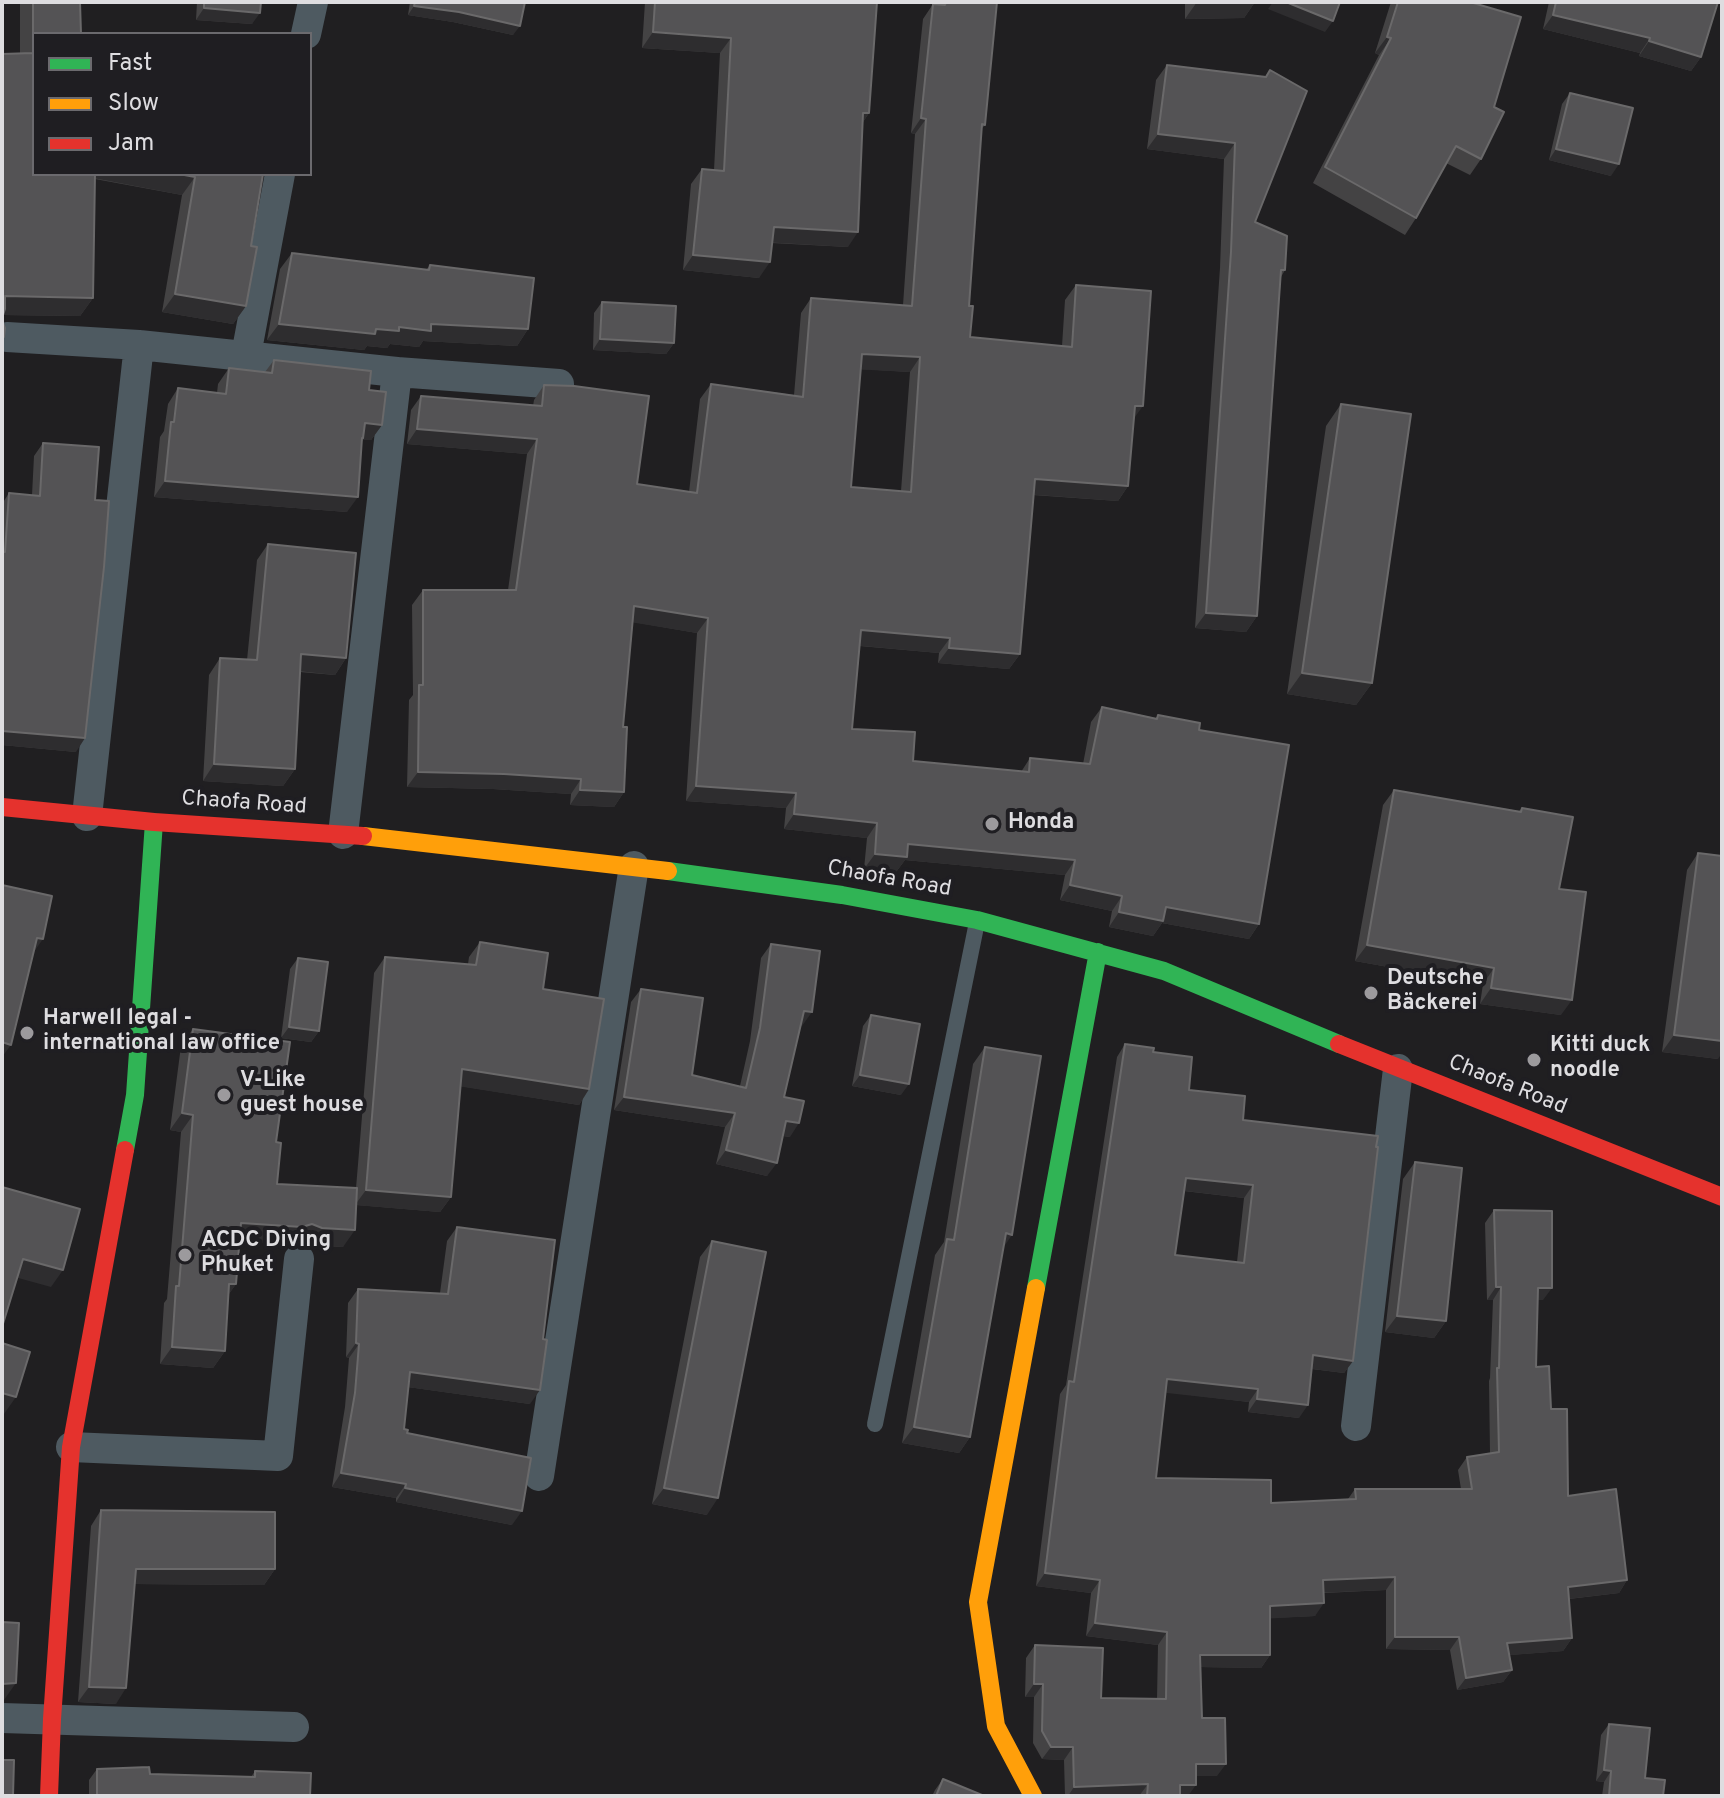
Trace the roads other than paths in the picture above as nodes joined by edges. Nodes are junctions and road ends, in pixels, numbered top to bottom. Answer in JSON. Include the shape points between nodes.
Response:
{"nodes":[{"id":1,"x":313,"y":2,"type":"edge"},
{"id":2,"x":306,"y":32,"type":"edge"},
{"id":3,"x":280,"y":176,"type":"edge"},
{"id":4,"x":7,"y":337,"type":"edge"},
{"id":5,"x":139,"y":345,"type":"junction"},
{"id":6,"x":246,"y":355,"type":"junction"},
{"id":7,"x":397,"y":372,"type":"junction"},
{"id":8,"x":559,"y":384,"type":"edge"},
{"id":9,"x":2,"y":807,"type":"edge"},
{"id":10,"x":87,"y":816,"type":"junction"},
{"id":11,"x":154,"y":822,"type":"junction"},
{"id":12,"x":343,"y":834,"type":"junction"},
{"id":13,"x":634,"y":866,"type":"junction"},
{"id":14,"x":977,"y":920,"type":"junction"},
{"id":15,"x":1098,"y":952,"type":"junction"},
{"id":16,"x":1398,"y":1069,"type":"junction"},
{"id":17,"x":1722,"y":1197,"type":"edge"},
{"id":18,"x":299,"y":1259,"type":"dead end"},
{"id":19,"x":875,"y":1424,"type":"dead end"},
{"id":20,"x":1356,"y":1426,"type":"dead end"},
{"id":21,"x":71,"y":1447,"type":"junction"},
{"id":22,"x":539,"y":1476,"type":"dead end"},
{"id":23,"x":2,"y":1718,"type":"edge"},
{"id":24,"x":52,"y":1719,"type":"junction"},
{"id":25,"x":294,"y":1727,"type":"dead end"},
{"id":26,"x":49,"y":1796,"type":"edge"},
{"id":27,"x":1033,"y":1796,"type":"edge"}],
"edges":[{"from":1,"to":2,"type":"street"},
{"from":3,"to":6,"type":"street"},
{"from":4,"to":5,"type":"street"},
{"from":5,"to":6,"type":"street"},
{"from":5,"to":10,"type":"street"},
{"from":6,"to":7,"type":"street"},
{"from":7,"to":8,"type":"street"},
{"from":7,"to":12,"type":"street"},
{"from":9,"to":10,"type":"street","name":"Chaofa Road"},
{"from":10,"to":11,"type":"street","name":"Chaofa Road"},
{"from":11,"to":12,"type":"street","name":"Chaofa Road"},
{"from":11,"to":21,"type":"street","via":[[135,1095]]},
{"from":12,"to":13,"type":"street","name":"Chaofa Road"},
{"from":13,"to":14,"type":"street","name":"Chaofa Road"},
{"from":13,"to":22,"type":"street"},
{"from":14,"to":15,"type":"street","name":"Chaofa Road"},
{"from":14,"to":19,"type":"lane"},
{"from":15,"to":16,"type":"street","name":"Chaofa Road","via":[[1164,971]]},
{"from":15,"to":27,"type":"street","via":[[978,1602],[996,1726]]},
{"from":16,"to":17,"type":"street","name":"Chaofa Road"},
{"from":16,"to":20,"type":"street"},
{"from":18,"to":21,"type":"street","via":[[278,1456]]},
{"from":21,"to":24,"type":"street"},
{"from":23,"to":24,"type":"street"},
{"from":24,"to":25,"type":"street"},
{"from":24,"to":26,"type":"street"}]}
